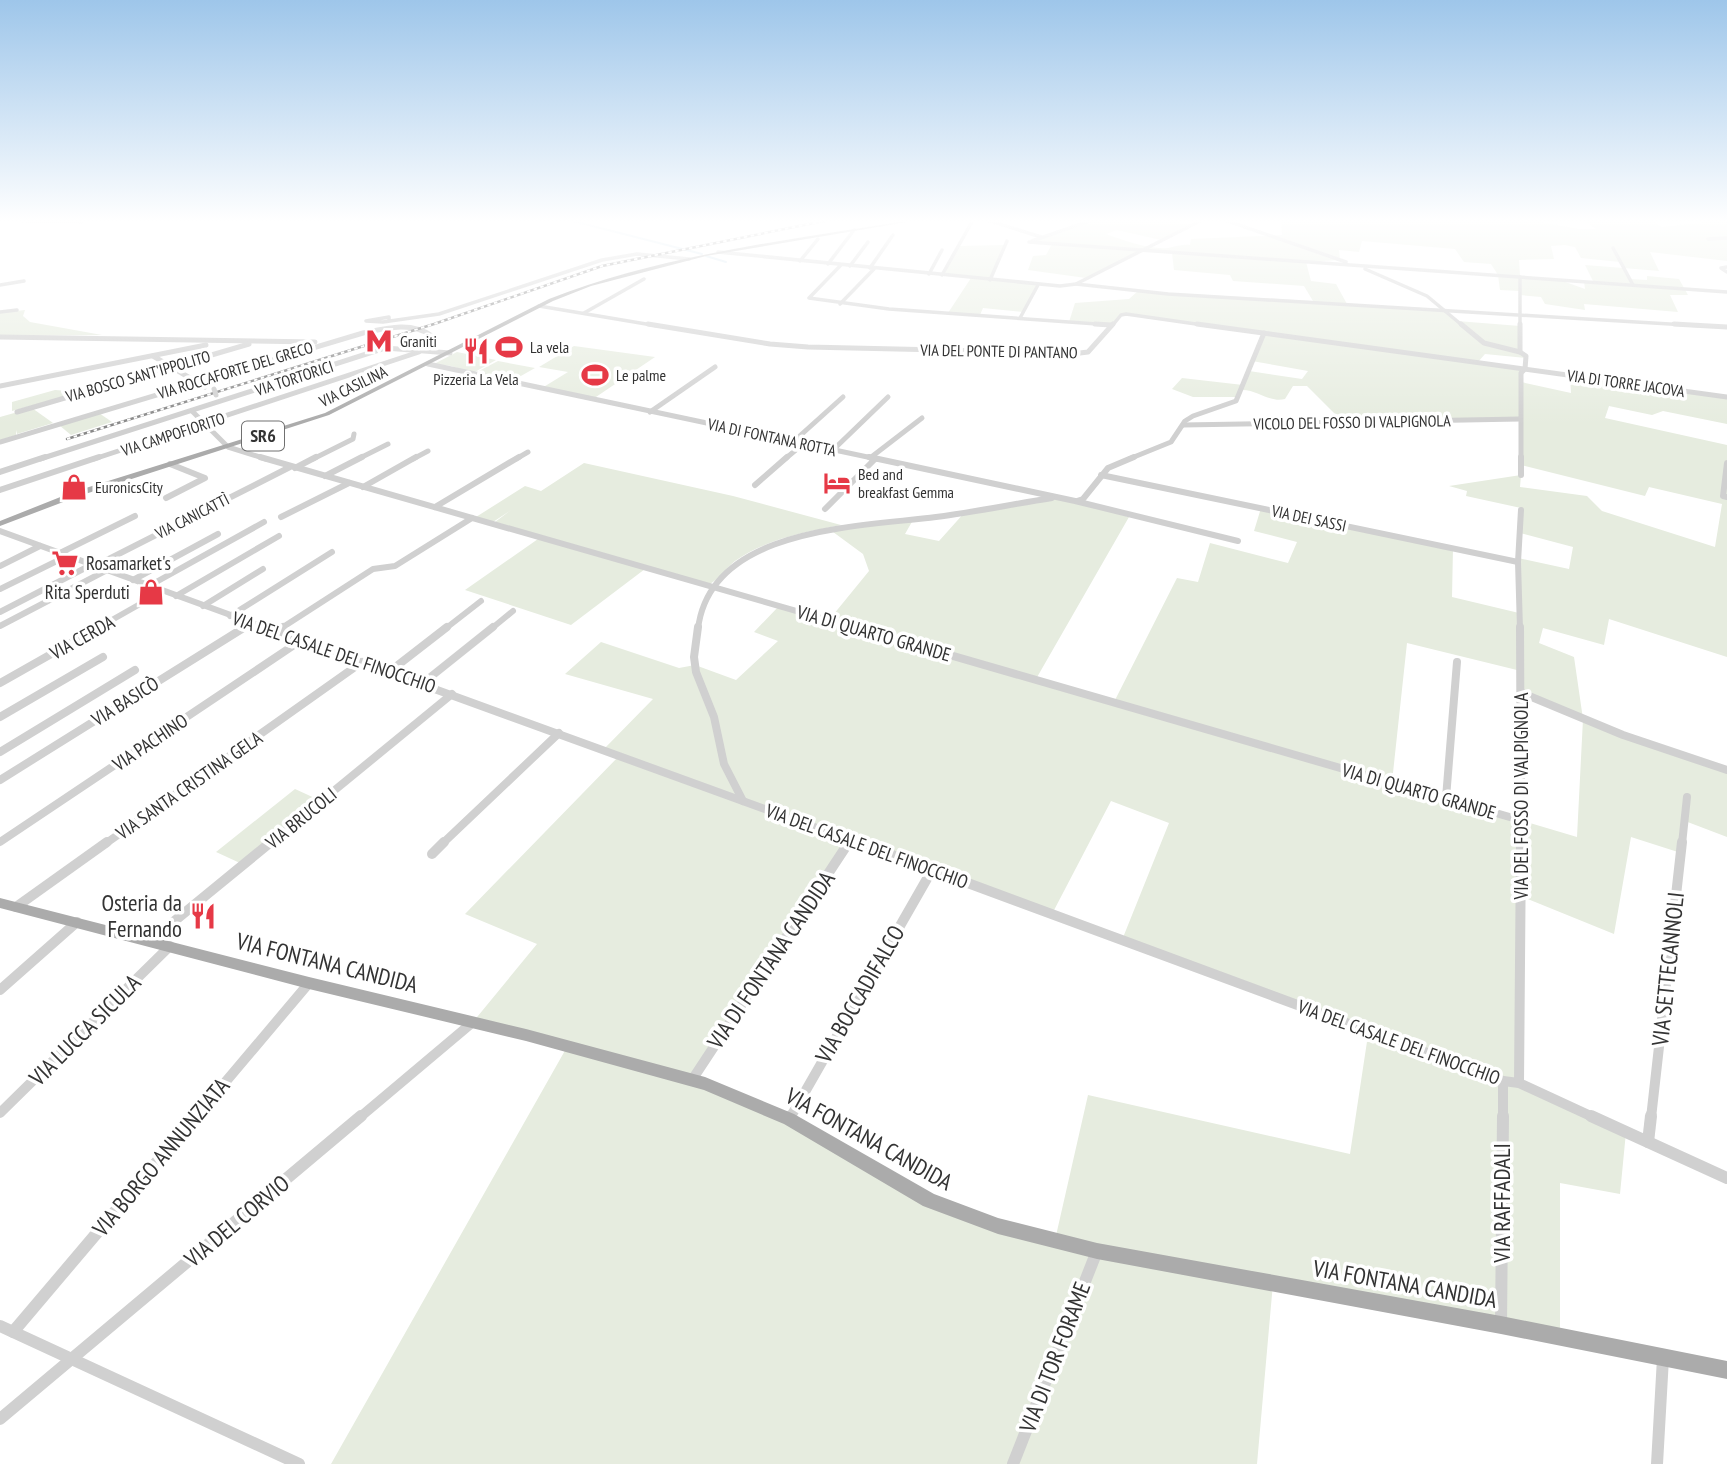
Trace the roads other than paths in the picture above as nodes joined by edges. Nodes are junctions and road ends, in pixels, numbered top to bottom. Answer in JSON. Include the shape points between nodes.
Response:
{"nodes":[{"id":1,"x":517,"y":288,"type":"edge"},
{"id":2,"x":578,"y":288,"type":"edge"},
{"id":3,"x":628,"y":288,"type":"edge"},
{"id":4,"x":817,"y":288,"type":"edge"},
{"id":5,"x":855,"y":288,"type":"edge"},
{"id":6,"x":1036,"y":288,"type":"edge"},
{"id":7,"x":1117,"y":288,"type":"edge"},
{"id":8,"x":1410,"y":288,"type":"edge"},
{"id":9,"x":1520,"y":288,"type":"edge"},
{"id":10,"x":1678,"y":288,"type":"edge"},
{"id":11,"x":1727,"y":292,"type":"edge"},
{"id":12,"x":841,"y":304,"type":"junction"},
{"id":13,"x":539,"y":306,"type":"junction"},
{"id":14,"x":1443,"y":309,"type":"junction"},
{"id":15,"x":17,"y":310,"type":"dead end"},
{"id":16,"x":0,"y":312,"type":"edge"},
{"id":17,"x":584,"y":313,"type":"junction"},
{"id":18,"x":1520,"y":314,"type":"junction"},
{"id":19,"x":1020,"y":318,"type":"junction"},
{"id":20,"x":389,"y":320,"type":"dead end"},
{"id":21,"x":1111,"y":325,"type":"junction"},
{"id":22,"x":1727,"y":327,"type":"edge"},
{"id":23,"x":1264,"y":333,"type":"junction"},
{"id":24,"x":0,"y":337,"type":"edge"},
{"id":25,"x":223,"y":341,"type":"junction"},
{"id":26,"x":259,"y":341,"type":"junction"},
{"id":27,"x":323,"y":343,"type":"junction"},
{"id":28,"x":425,"y":350,"type":"junction"},
{"id":29,"x":435,"y":351,"type":"junction"},
{"id":30,"x":1520,"y":352,"type":"junction"},
{"id":31,"x":450,"y":353,"type":"junction"},
{"id":32,"x":153,"y":356,"type":"junction"},
{"id":33,"x":428,"y":364,"type":"junction"},
{"id":34,"x":171,"y":367,"type":"junction"},
{"id":35,"x":715,"y":368,"type":"dead end"},
{"id":36,"x":1525,"y":369,"type":"junction"},
{"id":37,"x":214,"y":376,"type":"junction"},
{"id":38,"x":196,"y":381,"type":"junction"},
{"id":39,"x":0,"y":386,"type":"edge"},
{"id":40,"x":205,"y":387,"type":"dead end"},
{"id":41,"x":843,"y":397,"type":"dead end"},
{"id":42,"x":888,"y":397,"type":"dead end"},
{"id":43,"x":1727,"y":397,"type":"edge"},
{"id":44,"x":219,"y":402,"type":"junction"},
{"id":45,"x":192,"y":411,"type":"junction"},
{"id":46,"x":17,"y":412,"type":"dead end"},
{"id":47,"x":650,"y":412,"type":"junction"},
{"id":48,"x":922,"y":418,"type":"dead end"},
{"id":49,"x":1520,"y":419,"type":"junction"},
{"id":50,"x":205,"y":423,"type":"junction"},
{"id":51,"x":1183,"y":425,"type":"junction"},
{"id":52,"x":355,"y":434,"type":"dead end"},
{"id":53,"x":0,"y":442,"type":"edge"},
{"id":54,"x":793,"y":442,"type":"junction"},
{"id":55,"x":388,"y":444,"type":"dead end"},
{"id":56,"x":803,"y":444,"type":"junction"},
{"id":57,"x":228,"y":447,"type":"junction"},
{"id":58,"x":833,"y":450,"type":"junction"},
{"id":59,"x":428,"y":451,"type":"dead end"},
{"id":60,"x":528,"y":452,"type":"dead end"},
{"id":61,"x":873,"y":458,"type":"junction"},
{"id":62,"x":1727,"y":463,"type":"edge"},
{"id":63,"x":170,"y":464,"type":"junction"},
{"id":64,"x":293,"y":467,"type":"junction"},
{"id":65,"x":0,"y":472,"type":"edge"},
{"id":66,"x":1101,"y":475,"type":"junction"},
{"id":67,"x":1521,"y":475,"type":"dead end"},
{"id":68,"x":325,"y":476,"type":"junction"},
{"id":69,"x":349,"y":483,"type":"junction"},
{"id":70,"x":755,"y":485,"type":"dead end"},
{"id":71,"x":363,"y":487,"type":"junction"},
{"id":72,"x":0,"y":490,"type":"edge"},
{"id":73,"x":1057,"y":497,"type":"junction"},
{"id":74,"x":1727,"y":497,"type":"edge"},
{"id":75,"x":166,"y":498,"type":"dead end"},
{"id":76,"x":1074,"y":501,"type":"junction"},
{"id":77,"x":435,"y":507,"type":"junction"},
{"id":78,"x":825,"y":509,"type":"dead end"},
{"id":79,"x":1521,"y":510,"type":"dead end"},
{"id":80,"x":135,"y":516,"type":"dead end"},
{"id":81,"x":281,"y":517,"type":"dead end"},
{"id":82,"x":472,"y":517,"type":"junction"},
{"id":83,"x":264,"y":522,"type":"dead end"},
{"id":84,"x":0,"y":524,"type":"edge"},
{"id":85,"x":0,"y":531,"type":"edge"},
{"id":86,"x":218,"y":534,"type":"dead end"},
{"id":87,"x":279,"y":536,"type":"dead end"},
{"id":88,"x":1238,"y":541,"type":"dead end"},
{"id":89,"x":40,"y":547,"type":"junction"},
{"id":90,"x":332,"y":552,"type":"dead end"},
{"id":91,"x":63,"y":554,"type":"junction"},
{"id":92,"x":1518,"y":562,"type":"junction"},
{"id":93,"x":0,"y":566,"type":"edge"},
{"id":94,"x":93,"y":566,"type":"junction"},
{"id":95,"x":263,"y":569,"type":"dead end"},
{"id":96,"x":107,"y":570,"type":"junction"},
{"id":97,"x":133,"y":580,"type":"junction"},
{"id":98,"x":149,"y":586,"type":"junction"},
{"id":99,"x":713,"y":587,"type":"junction"},
{"id":100,"x":0,"y":589,"type":"edge"},
{"id":101,"x":163,"y":591,"type":"junction"},
{"id":102,"x":176,"y":596,"type":"junction"},
{"id":103,"x":481,"y":601,"type":"dead end"},
{"id":104,"x":203,"y":606,"type":"junction"},
{"id":105,"x":513,"y":611,"type":"dead end"},
{"id":106,"x":0,"y":612,"type":"edge"},
{"id":107,"x":230,"y":616,"type":"junction"},
{"id":108,"x":251,"y":623,"type":"junction"},
{"id":109,"x":0,"y":626,"type":"edge"},
{"id":110,"x":275,"y":632,"type":"junction"},
{"id":111,"x":300,"y":641,"type":"junction"},
{"id":112,"x":103,"y":657,"type":"dead end"},
{"id":113,"x":362,"y":662,"type":"junction"},
{"id":114,"x":1457,"y":663,"type":"dead end"},
{"id":115,"x":135,"y":670,"type":"dead end"},
{"id":116,"x":389,"y":672,"type":"junction"},
{"id":117,"x":0,"y":683,"type":"edge"},
{"id":118,"x":423,"y":683,"type":"junction"},
{"id":119,"x":1522,"y":693,"type":"junction"},
{"id":120,"x":452,"y":694,"type":"junction"},
{"id":121,"x":0,"y":717,"type":"edge"},
{"id":122,"x":559,"y":733,"type":"junction"},
{"id":123,"x":0,"y":752,"type":"edge"},
{"id":124,"x":1727,"y":770,"type":"edge"},
{"id":125,"x":0,"y":780,"type":"edge"},
{"id":126,"x":1687,"y":797,"type":"dead end"},
{"id":127,"x":1446,"y":798,"type":"junction"},
{"id":128,"x":743,"y":801,"type":"junction"},
{"id":129,"x":1520,"y":820,"type":"junction"},
{"id":130,"x":851,"y":840,"type":"junction"},
{"id":131,"x":0,"y":842,"type":"edge"},
{"id":132,"x":432,"y":854,"type":"dead end"},
{"id":133,"x":932,"y":870,"type":"junction"},
{"id":134,"x":8,"y":905,"type":"edge"},
{"id":135,"x":76,"y":922,"type":"junction"},
{"id":136,"x":150,"y":941,"type":"junction"},
{"id":137,"x":170,"y":946,"type":"junction"},
{"id":138,"x":309,"y":983,"type":"junction"},
{"id":139,"x":0,"y":990,"type":"edge"},
{"id":140,"x":473,"y":1022,"type":"junction"},
{"id":141,"x":692,"y":1080,"type":"junction"},
{"id":142,"x":1503,"y":1081,"type":"junction"},
{"id":143,"x":1519,"y":1083,"type":"junction"},
{"id":144,"x":0,"y":1113,"type":"edge"},
{"id":145,"x":789,"y":1119,"type":"junction"},
{"id":146,"x":1648,"y":1142,"type":"junction"},
{"id":147,"x":1727,"y":1178,"type":"edge"},
{"id":148,"x":1097,"y":1251,"type":"junction"},
{"id":149,"x":1501,"y":1325,"type":"junction"},
{"id":150,"x":7,"y":1329,"type":"edge"},
{"id":151,"x":1663,"y":1358,"type":"junction"},
{"id":152,"x":71,"y":1359,"type":"junction"},
{"id":153,"x":1727,"y":1370,"type":"edge"},
{"id":154,"x":0,"y":1419,"type":"edge"},
{"id":155,"x":299,"y":1464,"type":"edge"},
{"id":156,"x":1013,"y":1464,"type":"edge"},
{"id":157,"x":1657,"y":1464,"type":"edge"}],
"edges":[{"from":1,"to":20,"type":"street","via":[[441,314]]},
{"from":2,"to":13,"type":"main road","name":"VIA CASILINA","number":"SR6"},
{"from":3,"to":17,"type":"street"},
{"from":4,"to":12,"type":"street","via":[[808,297]]},
{"from":5,"to":12,"type":"street"},
{"from":6,"to":19,"type":"street"},
{"from":7,"to":14,"type":"street"},
{"from":8,"to":14,"type":"street"},
{"from":9,"to":18,"type":"street"},
{"from":10,"to":11,"type":"street"},
{"from":12,"to":19,"type":"street"},
{"from":13,"to":17,"type":"street","name":"VIA DEL PONTE DI PANTANO"},
{"from":13,"to":31,"type":"main road","name":"VIA CASILINA","number":"SR6"},
{"from":14,"to":18,"type":"street"},
{"from":14,"to":30,"type":"street","via":[[1485,343]]},
{"from":15,"to":16,"type":"street"},
{"from":17,"to":21,"type":"street","name":"VIA DEL PONTE DI PANTANO","via":[[770,344],[834,348],[1083,353]]},
{"from":18,"to":22,"type":"street"},
{"from":18,"to":30,"type":"street"},
{"from":19,"to":21,"type":"street"},
{"from":21,"to":23,"type":"street","via":[[1126,314]]},
{"from":23,"to":36,"type":"street"},
{"from":23,"to":51,"type":"street","via":[[1237,400],[1192,416]]},
{"from":24,"to":25,"type":"street","name":"VIA ROCCAFORTE DEL GRECO"},
{"from":25,"to":26,"type":"street","name":"VIA ROCCAFORTE DEL GRECO"},
{"from":25,"to":32,"type":"street"},
{"from":26,"to":27,"type":"street","name":"VIA ROCCAFORTE DEL GRECO"},
{"from":26,"to":34,"type":"street","name":"VIA BOSCO SANT'IPPOLITO"},
{"from":27,"to":29,"type":"street","via":[[414,328],[432,335]]},
{"from":27,"to":37,"type":"street","name":"VIA ROCCAFORTE DEL GRECO"},
{"from":28,"to":29,"type":"street"},
{"from":28,"to":44,"type":"street","name":"VIA TORTORICI","via":[[388,348]]},
{"from":28,"to":50,"type":"street","name":"VIA CAMPOFIORITO"},
{"from":29,"to":31,"type":"street"},
{"from":30,"to":36,"type":"street","via":[[1526,355]]},
{"from":31,"to":33,"type":"main road","name":"VIA CASILINA","number":"SR6"},
{"from":32,"to":34,"type":"street"},
{"from":32,"to":39,"type":"street"},
{"from":33,"to":47,"type":"street","name":"VIA DI FONTANA ROTTA"},
{"from":33,"to":57,"type":"main road","name":"VIA CASILINA","number":"SR6","via":[[323,416]]},
{"from":34,"to":38,"type":"street"},
{"from":34,"to":46,"type":"street","name":"VIA BOSCO SANT'IPPOLITO"},
{"from":35,"to":47,"type":"street"},
{"from":36,"to":43,"type":"street","name":"VIA DI TORRE JACOVA"},
{"from":36,"to":49,"type":"street","via":[[1521,372]]},
{"from":37,"to":38,"type":"street","name":"VIA ROCCAFORTE DEL GRECO"},
{"from":37,"to":44,"type":"street"},
{"from":38,"to":40,"type":"street"},
{"from":38,"to":53,"type":"street","name":"VIA ROCCAFORTE DEL GRECO"},
{"from":41,"to":54,"type":"street"},
{"from":42,"to":58,"type":"street"},
{"from":44,"to":45,"type":"street","name":"VIA TORTORICI"},
{"from":45,"to":50,"type":"street"},
{"from":45,"to":65,"type":"street","name":"VIA TORTORICI"},
{"from":47,"to":54,"type":"street","name":"VIA DI FONTANA ROTTA"},
{"from":48,"to":61,"type":"street"},
{"from":49,"to":51,"type":"street","name":"VICOLO DEL FOSSO DI VALPIGNOLA"},
{"from":49,"to":67,"type":"street"},
{"from":50,"to":57,"type":"street"},
{"from":50,"to":72,"type":"street","name":"VIA CAMPOFIORITO"},
{"from":51,"to":66,"type":"street","via":[[1172,441]]},
{"from":52,"to":64,"type":"street","name":"VIA CANICATTÌ"},
{"from":54,"to":56,"type":"street","name":"VIA DI FONTANA ROTTA"},
{"from":55,"to":68,"type":"street"},
{"from":56,"to":58,"type":"street","name":"VIA DI FONTANA ROTTA"},
{"from":56,"to":70,"type":"street"},
{"from":57,"to":63,"type":"main road","name":"VIA CASILINA","number":"SR6"},
{"from":57,"to":64,"type":"street","name":"VIA DI QUARTO GRANDE"},
{"from":58,"to":61,"type":"street","name":"VIA DI FONTANA ROTTA"},
{"from":59,"to":71,"type":"street"},
{"from":60,"to":77,"type":"street"},
{"from":61,"to":73,"type":"street","name":"VIA DI FONTANA ROTTA"},
{"from":61,"to":78,"type":"street"},
{"from":62,"to":74,"type":"street","via":[[1723,496]]},
{"from":63,"to":75,"type":"street","via":[[205,478]]},
{"from":63,"to":84,"type":"main road","name":"VIA CASILINA","number":"SR6"},
{"from":64,"to":68,"type":"street","name":"VIA DI QUARTO GRANDE"},
{"from":64,"to":94,"type":"street","name":"VIA CANICATTÌ"},
{"from":66,"to":76,"type":"street","via":[[1083,499]]},
{"from":66,"to":92,"type":"street","name":"VIA DEI SASSI"},
{"from":68,"to":69,"type":"street","name":"VIA DI QUARTO GRANDE"},
{"from":69,"to":71,"type":"street","name":"VIA DI QUARTO GRANDE"},
{"from":69,"to":81,"type":"street"},
{"from":71,"to":77,"type":"street","name":"VIA DI QUARTO GRANDE"},
{"from":73,"to":76,"type":"street","name":"VIA DI FONTANA ROTTA"},
{"from":73,"to":99,"type":"street","via":[[798,536],[747,557]]},
{"from":76,"to":88,"type":"street","name":"VIA DI FONTANA ROTTA"},
{"from":77,"to":82,"type":"street","name":"VIA DI QUARTO GRANDE"},
{"from":79,"to":92,"type":"street","name":"VIA DEL FOSSO DI VALPIGNOLA"},
{"from":80,"to":91,"type":"street"},
{"from":82,"to":99,"type":"street","name":"VIA DI QUARTO GRANDE"},
{"from":82,"to":110,"type":"street","via":[[391,568],[373,569]]},
{"from":83,"to":98,"type":"street"},
{"from":85,"to":89,"type":"street","name":"VIA DEL CASALE DEL FINOCCHIO"},
{"from":86,"to":97,"type":"street"},
{"from":87,"to":102,"type":"street"},
{"from":89,"to":91,"type":"street","name":"VIA DEL CASALE DEL FINOCCHIO"},
{"from":89,"to":93,"type":"street"},
{"from":90,"to":107,"type":"street"},
{"from":91,"to":94,"type":"street","name":"VIA DEL CASALE DEL FINOCCHIO"},
{"from":91,"to":100,"type":"street"},
{"from":92,"to":119,"type":"street","name":"VIA DEL FOSSO DI VALPIGNOLA"},
{"from":94,"to":96,"type":"street","name":"VIA DEL CASALE DEL FINOCCHIO"},
{"from":94,"to":106,"type":"street","name":"VIA CANICATTÌ"},
{"from":95,"to":104,"type":"street"},
{"from":96,"to":97,"type":"street","name":"VIA DEL CASALE DEL FINOCCHIO"},
{"from":96,"to":109,"type":"street"},
{"from":97,"to":98,"type":"street","name":"VIA DEL CASALE DEL FINOCCHIO"},
{"from":98,"to":101,"type":"street","name":"VIA DEL CASALE DEL FINOCCHIO"},
{"from":99,"to":127,"type":"street","name":"VIA DI QUARTO GRANDE"},
{"from":99,"to":128,"type":"street","via":[[696,629],[694,662],[715,719],[723,761]]},
{"from":101,"to":102,"type":"street","name":"VIA DEL CASALE DEL FINOCCHIO"},
{"from":101,"to":117,"type":"street","name":"VIA CERDA"},
{"from":102,"to":104,"type":"street","name":"VIA DEL CASALE DEL FINOCCHIO"},
{"from":103,"to":116,"type":"street"},
{"from":104,"to":107,"type":"street","name":"VIA DEL CASALE DEL FINOCCHIO"},
{"from":105,"to":118,"type":"street"},
{"from":107,"to":108,"type":"street","name":"VIA DEL CASALE DEL FINOCCHIO"},
{"from":108,"to":110,"type":"street","name":"VIA DEL CASALE DEL FINOCCHIO"},
{"from":108,"to":125,"type":"street","name":"VIA BASICÒ"},
{"from":110,"to":111,"type":"street","name":"VIA DEL CASALE DEL FINOCCHIO"},
{"from":111,"to":113,"type":"street","name":"VIA DEL CASALE DEL FINOCCHIO"},
{"from":111,"to":131,"type":"street","name":"VIA PACHINO"},
{"from":112,"to":121,"type":"street"},
{"from":113,"to":116,"type":"street","name":"VIA DEL CASALE DEL FINOCCHIO"},
{"from":113,"to":134,"type":"street","name":"VIA SANTA CRISTINA GELA"},
{"from":114,"to":127,"type":"street"},
{"from":115,"to":123,"type":"street"},
{"from":116,"to":118,"type":"street","name":"VIA DEL CASALE DEL FINOCCHIO"},
{"from":118,"to":120,"type":"street","name":"VIA DEL CASALE DEL FINOCCHIO"},
{"from":119,"to":124,"type":"street","via":[[1623,736]]},
{"from":119,"to":129,"type":"street","name":"VIA DEL FOSSO DI VALPIGNOLA"},
{"from":120,"to":122,"type":"street","name":"VIA DEL CASALE DEL FINOCCHIO"},
{"from":120,"to":136,"type":"street","name":"VIA BRUCOLI"},
{"from":122,"to":128,"type":"street","name":"VIA DEL CASALE DEL FINOCCHIO"},
{"from":122,"to":132,"type":"street"},
{"from":126,"to":146,"type":"street","name":"VIA SETTECANNOLI"},
{"from":127,"to":129,"type":"street","name":"VIA DI QUARTO GRANDE"},
{"from":128,"to":130,"type":"street","name":"VIA DEL CASALE DEL FINOCCHIO"},
{"from":129,"to":143,"type":"street","name":"VIA DEL FOSSO DI VALPIGNOLA"},
{"from":130,"to":133,"type":"street","name":"VIA DEL CASALE DEL FINOCCHIO"},
{"from":130,"to":141,"type":"street","name":"VIA DI FONTANA CANDIDA"},
{"from":133,"to":142,"type":"street","name":"VIA DEL CASALE DEL FINOCCHIO"},
{"from":133,"to":145,"type":"street","name":"VIA BOCCADIFALCO"},
{"from":134,"to":135,"type":"main road","name":"VIA FONTANA CANDIDA"},
{"from":135,"to":136,"type":"main road","name":"VIA FONTANA CANDIDA"},
{"from":135,"to":139,"type":"street"},
{"from":136,"to":137,"type":"main road","name":"VIA FONTANA CANDIDA"},
{"from":137,"to":138,"type":"main road","name":"VIA FONTANA CANDIDA"},
{"from":137,"to":144,"type":"street","name":"VIA LUCCA SICULA"},
{"from":138,"to":140,"type":"main road","name":"VIA FONTANA CANDIDA"},
{"from":138,"to":150,"type":"street","name":"VIA BORGO ANNUNZIATA"},
{"from":140,"to":141,"type":"main road","name":"VIA FONTANA CANDIDA"},
{"from":140,"to":152,"type":"street","name":"VIA DEL CORVIO"},
{"from":141,"to":145,"type":"main road","name":"VIA FONTANA CANDIDA"},
{"from":142,"to":143,"type":"street","name":"VIA DEL CASALE DEL FINOCCHIO"},
{"from":142,"to":149,"type":"street","name":"VIA RAFFADALI"},
{"from":143,"to":146,"type":"street","name":"VIA DEL CASALE DEL FINOCCHIO"},
{"from":145,"to":148,"type":"main road","name":"VIA FONTANA CANDIDA","via":[[888,1178],[957,1212]]},
{"from":146,"to":147,"type":"street","name":"VIA DEL CASALE DEL FINOCCHIO"},
{"from":148,"to":149,"type":"main road","name":"VIA FONTANA CANDIDA"},
{"from":148,"to":156,"type":"street","name":"VIA DI TOR FORAME"},
{"from":149,"to":151,"type":"main road","name":"VIA FONTANA CANDIDA"},
{"from":150,"to":152,"type":"street"},
{"from":151,"to":153,"type":"main road","name":"VIA FONTANA CANDIDA"},
{"from":151,"to":157,"type":"street"},
{"from":152,"to":154,"type":"street","name":"VIA DEL CORVIO"},
{"from":152,"to":155,"type":"street"}]}
